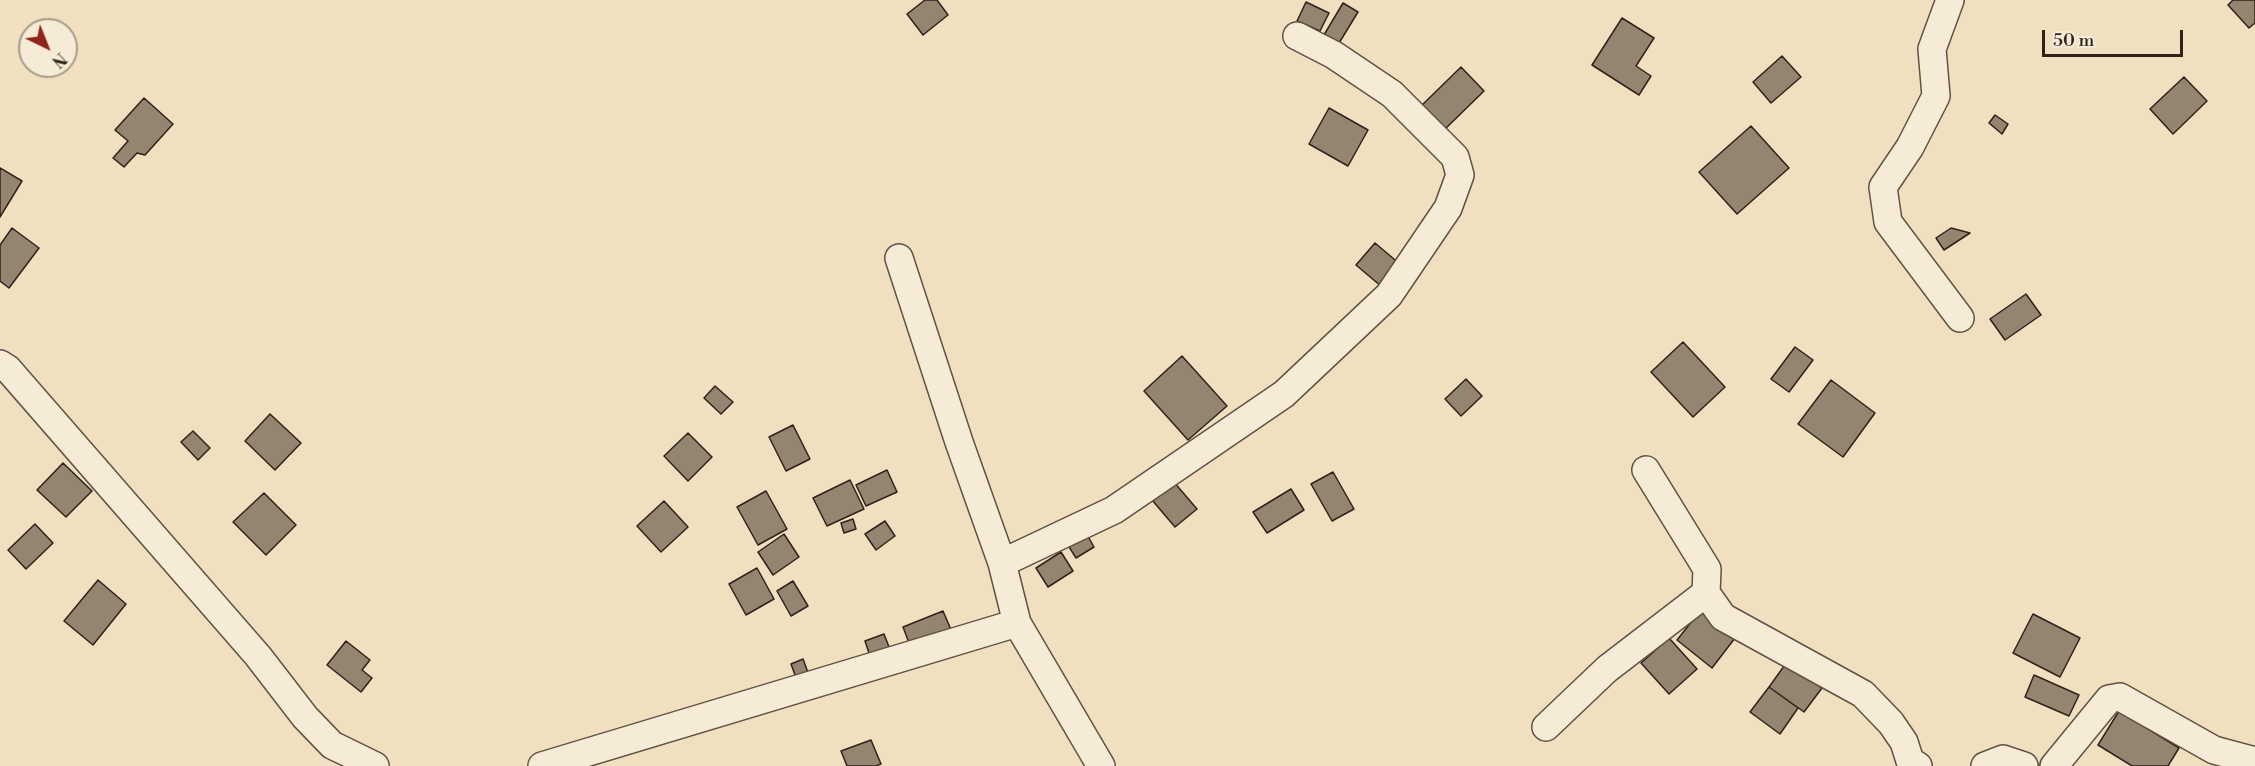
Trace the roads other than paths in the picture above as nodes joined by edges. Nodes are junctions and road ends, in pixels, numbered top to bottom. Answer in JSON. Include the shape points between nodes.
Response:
{"nodes":[{"id":1,"x":1950,"y":0,"type":"edge"},
{"id":2,"x":1297,"y":36,"type":"dead end"},
{"id":3,"x":899,"y":258,"type":"dead end"},
{"id":4,"x":1960,"y":318,"type":"dead end"},
{"id":5,"x":0,"y":364,"type":"edge"},
{"id":6,"x":1646,"y":470,"type":"dead end"},
{"id":7,"x":1002,"y":563,"type":"junction"},
{"id":8,"x":1706,"y":593,"type":"junction"},
{"id":9,"x":1017,"y":623,"type":"junction"},
{"id":10,"x":1545,"y":727,"type":"dead end"},
{"id":11,"x":2255,"y":761,"type":"edge"},
{"id":12,"x":1912,"y":764,"type":"edge"},
{"id":13,"x":375,"y":766,"type":"edge"},
{"id":14,"x":542,"y":766,"type":"edge"},
{"id":15,"x":1101,"y":766,"type":"edge"},
{"id":16,"x":1985,"y":766,"type":"edge"},
{"id":17,"x":2024,"y":766,"type":"edge"},
{"id":18,"x":2054,"y":766,"type":"edge"}],
"edges":[{"from":1,"to":4,"type":"street","via":[[1932,49],[1936,96],[1910,147],[1883,187],[1888,222]]},
{"from":2,"to":7,"type":"street","via":[[1334,55],[1392,94],[1455,157],[1460,175],[1448,208],[1389,296],[1284,394],[1114,510]]},
{"from":3,"to":7,"type":"street"},
{"from":5,"to":13,"type":"street","via":[[258,656],[305,717],[332,745]]},
{"from":6,"to":8,"type":"street","via":[[1707,569]]},
{"from":7,"to":9,"type":"street"},
{"from":8,"to":10,"type":"street","via":[[1607,669]]},
{"from":8,"to":12,"type":"street","via":[[1723,617],[1863,694],[1891,723]]},
{"from":9,"to":14,"type":"street"},
{"from":9,"to":15,"type":"street"},
{"from":11,"to":18,"type":"street","via":[[2214,750],[2120,697],[2109,699]]},
{"from":16,"to":17,"type":"street","via":[[2003,759]]}]}
